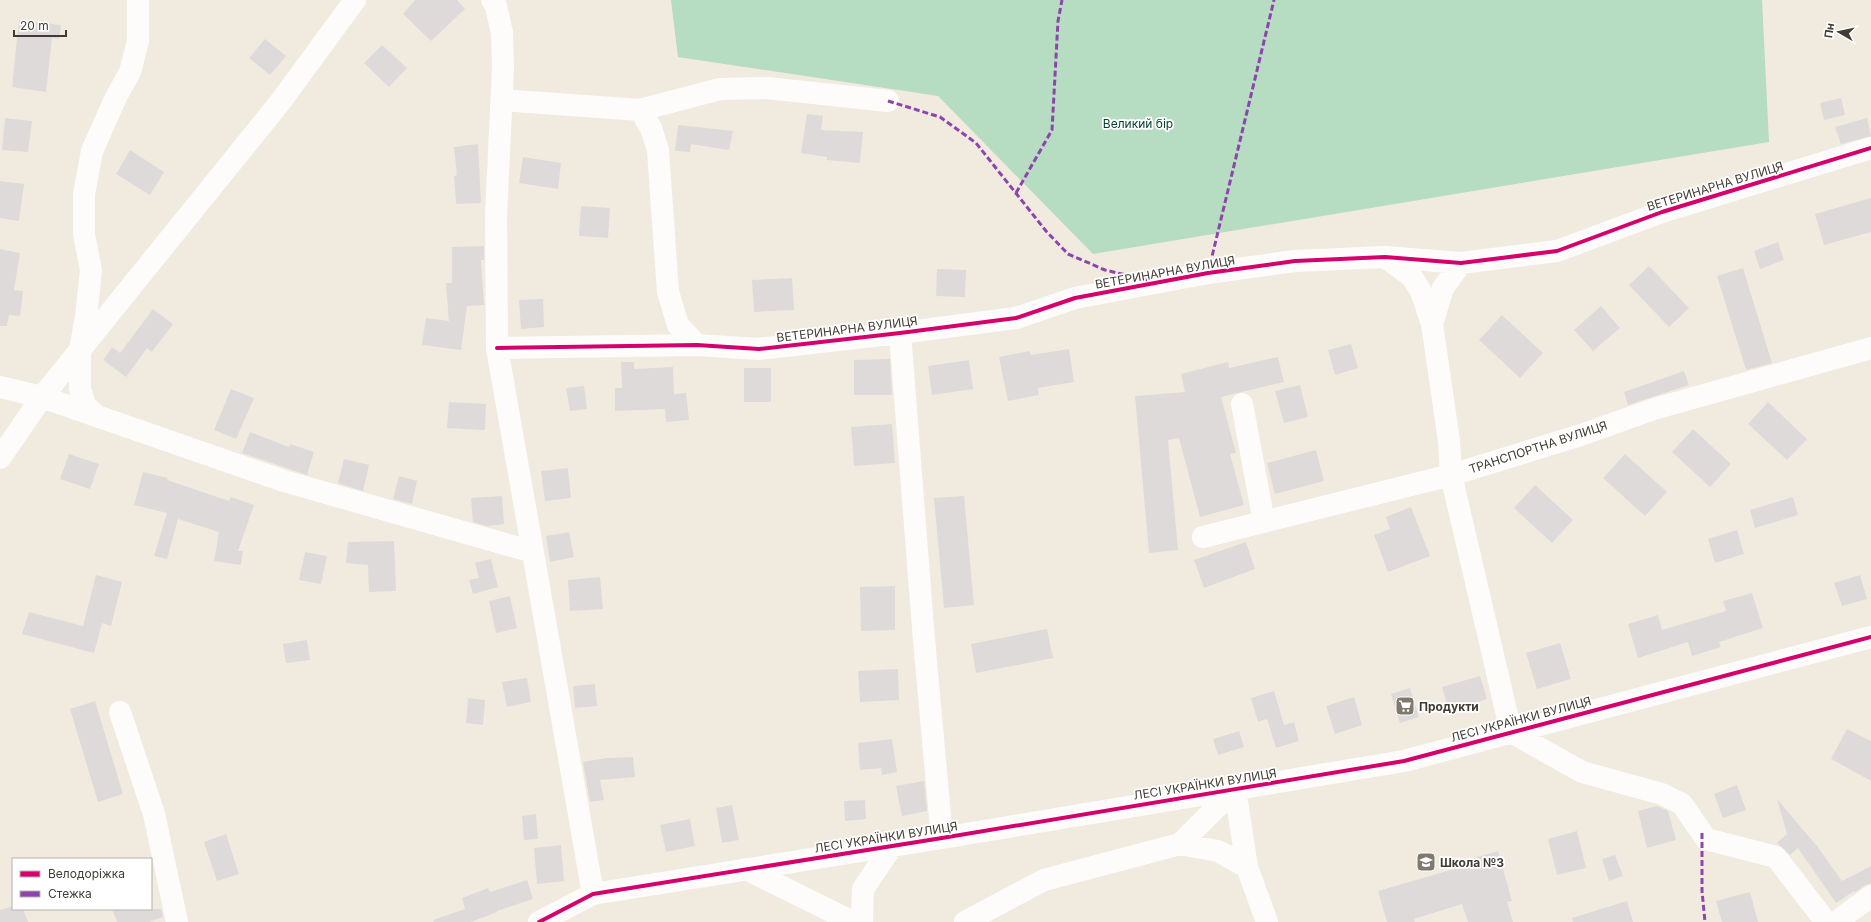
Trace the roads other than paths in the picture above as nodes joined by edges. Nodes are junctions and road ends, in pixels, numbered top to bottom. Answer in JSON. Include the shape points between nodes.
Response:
{"nodes":[{"id":1,"x":355,"y":0,"type":"edge"},
{"id":2,"x":492,"y":0,"type":"edge"},
{"id":3,"x":140,"y":6,"type":"edge"},
{"id":4,"x":502,"y":100,"type":"junction"},
{"id":5,"x":888,"y":101,"type":"dead end"},
{"id":6,"x":640,"y":110,"type":"junction"},
{"id":7,"x":1871,"y":148,"type":"edge"},
{"id":8,"x":1385,"y":257,"type":"junction"},
{"id":9,"x":1461,"y":263,"type":"junction"},
{"id":10,"x":1432,"y":324,"type":"junction"},
{"id":11,"x":900,"y":333,"type":"junction"},
{"id":12,"x":696,"y":345,"type":"junction"},
{"id":13,"x":497,"y":348,"type":"junction"},
{"id":14,"x":1871,"y":348,"type":"edge"},
{"id":15,"x":80,"y":350,"type":"junction"},
{"id":16,"x":0,"y":387,"type":"edge"},
{"id":17,"x":42,"y":397,"type":"junction"},
{"id":18,"x":1242,"y":404,"type":"dead end"},
{"id":19,"x":97,"y":416,"type":"junction"},
{"id":20,"x":0,"y":458,"type":"edge"},
{"id":21,"x":1451,"y":475,"type":"junction"},
{"id":22,"x":1264,"y":522,"type":"junction"},
{"id":23,"x":1203,"y":537,"type":"dead end"},
{"id":24,"x":533,"y":552,"type":"junction"},
{"id":25,"x":1871,"y":637,"type":"edge"},
{"id":26,"x":120,"y":712,"type":"dead end"},
{"id":27,"x":1511,"y":732,"type":"junction"},
{"id":28,"x":1235,"y":789,"type":"junction"},
{"id":29,"x":942,"y":838,"type":"junction"},
{"id":30,"x":1180,"y":844,"type":"junction"},
{"id":31,"x":892,"y":846,"type":"junction"},
{"id":32,"x":1247,"y":867,"type":"junction"},
{"id":33,"x":746,"y":869,"type":"junction"},
{"id":34,"x":593,"y":894,"type":"junction"},
{"id":35,"x":1871,"y":896,"type":"edge"},
{"id":36,"x":177,"y":922,"type":"edge"},
{"id":37,"x":539,"y":922,"type":"edge"},
{"id":38,"x":853,"y":922,"type":"edge"},
{"id":39,"x":862,"y":922,"type":"edge"},
{"id":40,"x":965,"y":922,"type":"edge"},
{"id":41,"x":1267,"y":922,"type":"edge"},
{"id":42,"x":1826,"y":922,"type":"edge"},
{"id":43,"x":1836,"y":922,"type":"edge"}],
"edges":[{"from":1,"to":15,"type":"street","via":[[281,101]]},
{"from":2,"to":4,"type":"street","via":[[496,6],[502,33]]},
{"from":3,"to":15,"type":"street","via":[[138,41],[130,72],[92,151],[84,194],[84,234],[91,270]]},
{"from":4,"to":6,"type":"street"},
{"from":4,"to":13,"type":"street","via":[[496,215]]},
{"from":5,"to":6,"type":"street","via":[[767,88],[720,89]]},
{"from":6,"to":12,"type":"street","via":[[652,128],[658,150],[668,292],[678,325]]},
{"from":7,"to":9,"type":"street","name":"ВЕТЕРИНАРНА ВУЛИЦЯ","via":[[1662,212],[1557,251]]},
{"from":8,"to":9,"type":"street","name":"ВЕТЕРИНАРНА ВУЛИЦЯ"},
{"from":8,"to":10,"type":"street","via":[[1411,276],[1421,291]]},
{"from":8,"to":11,"type":"street","name":"ВЕТЕРИНАРНА ВУЛИЦЯ","via":[[1295,262],[1208,273],[1075,298],[1016,318]]},
{"from":9,"to":10,"type":"street","via":[[1443,288]]},
{"from":10,"to":21,"type":"street","via":[[1449,441]]},
{"from":11,"to":12,"type":"street","name":"ВЕТЕРИНАРНА ВУЛИЦЯ","via":[[759,349]]},
{"from":11,"to":29,"type":"street"},
{"from":12,"to":13,"type":"street","name":"ВЕТЕРИНАРНА ВУЛИЦЯ"},
{"from":13,"to":24,"type":"street"},
{"from":14,"to":21,"type":"street","name":"ТРАНСПОРТНА ВУЛИЦЯ","via":[[1654,409],[1581,435]]},
{"from":15,"to":17,"type":"street"},
{"from":15,"to":19,"type":"street","via":[[80,389],[86,405]]},
{"from":16,"to":17,"type":"street"},
{"from":17,"to":19,"type":"street"},
{"from":17,"to":20,"type":"street"},
{"from":18,"to":22,"type":"street"},
{"from":19,"to":24,"type":"street","via":[[284,481]]},
{"from":21,"to":22,"type":"street","name":"ТРАНСПОРТНА ВУЛИЦЯ"},
{"from":21,"to":27,"type":"street"},
{"from":22,"to":23,"type":"street","name":"ТРАНСПОРТНА ВУЛИЦЯ"},
{"from":24,"to":34,"type":"street"},
{"from":25,"to":27,"type":"street","name":"ЛЕСІ УКРАЇНКИ ВУЛИЦЯ"},
{"from":26,"to":36,"type":"street","via":[[154,814]]},
{"from":27,"to":28,"type":"street","name":"ЛЕСІ УКРАЇНКИ ВУЛИЦЯ","via":[[1404,761]]},
{"from":27,"to":42,"type":"street","via":[[1582,772],[1662,794],[1682,804],[1706,839],[1776,857]]},
{"from":28,"to":29,"type":"street","name":"ЛЕСІ УКРАЇНКИ ВУЛИЦЯ"},
{"from":28,"to":30,"type":"street"},
{"from":28,"to":32,"type":"street"},
{"from":29,"to":31,"type":"street","name":"ЛЕСІ УКРАЇНКИ ВУЛИЦЯ"},
{"from":30,"to":32,"type":"street","via":[[1218,851]]},
{"from":30,"to":40,"type":"street","via":[[1044,880]]},
{"from":31,"to":33,"type":"street","name":"ЛЕСІ УКРАЇНКИ ВУЛИЦЯ"},
{"from":31,"to":39,"type":"street","via":[[863,889]]},
{"from":32,"to":41,"type":"street"},
{"from":33,"to":34,"type":"street","name":"ЛЕСІ УКРАЇНКИ ВУЛИЦЯ"},
{"from":33,"to":38,"type":"street"},
{"from":34,"to":37,"type":"street","name":"ЛЕСІ УКРАЇНКИ ВУЛИЦЯ"},
{"from":35,"to":43,"type":"street"}]}
